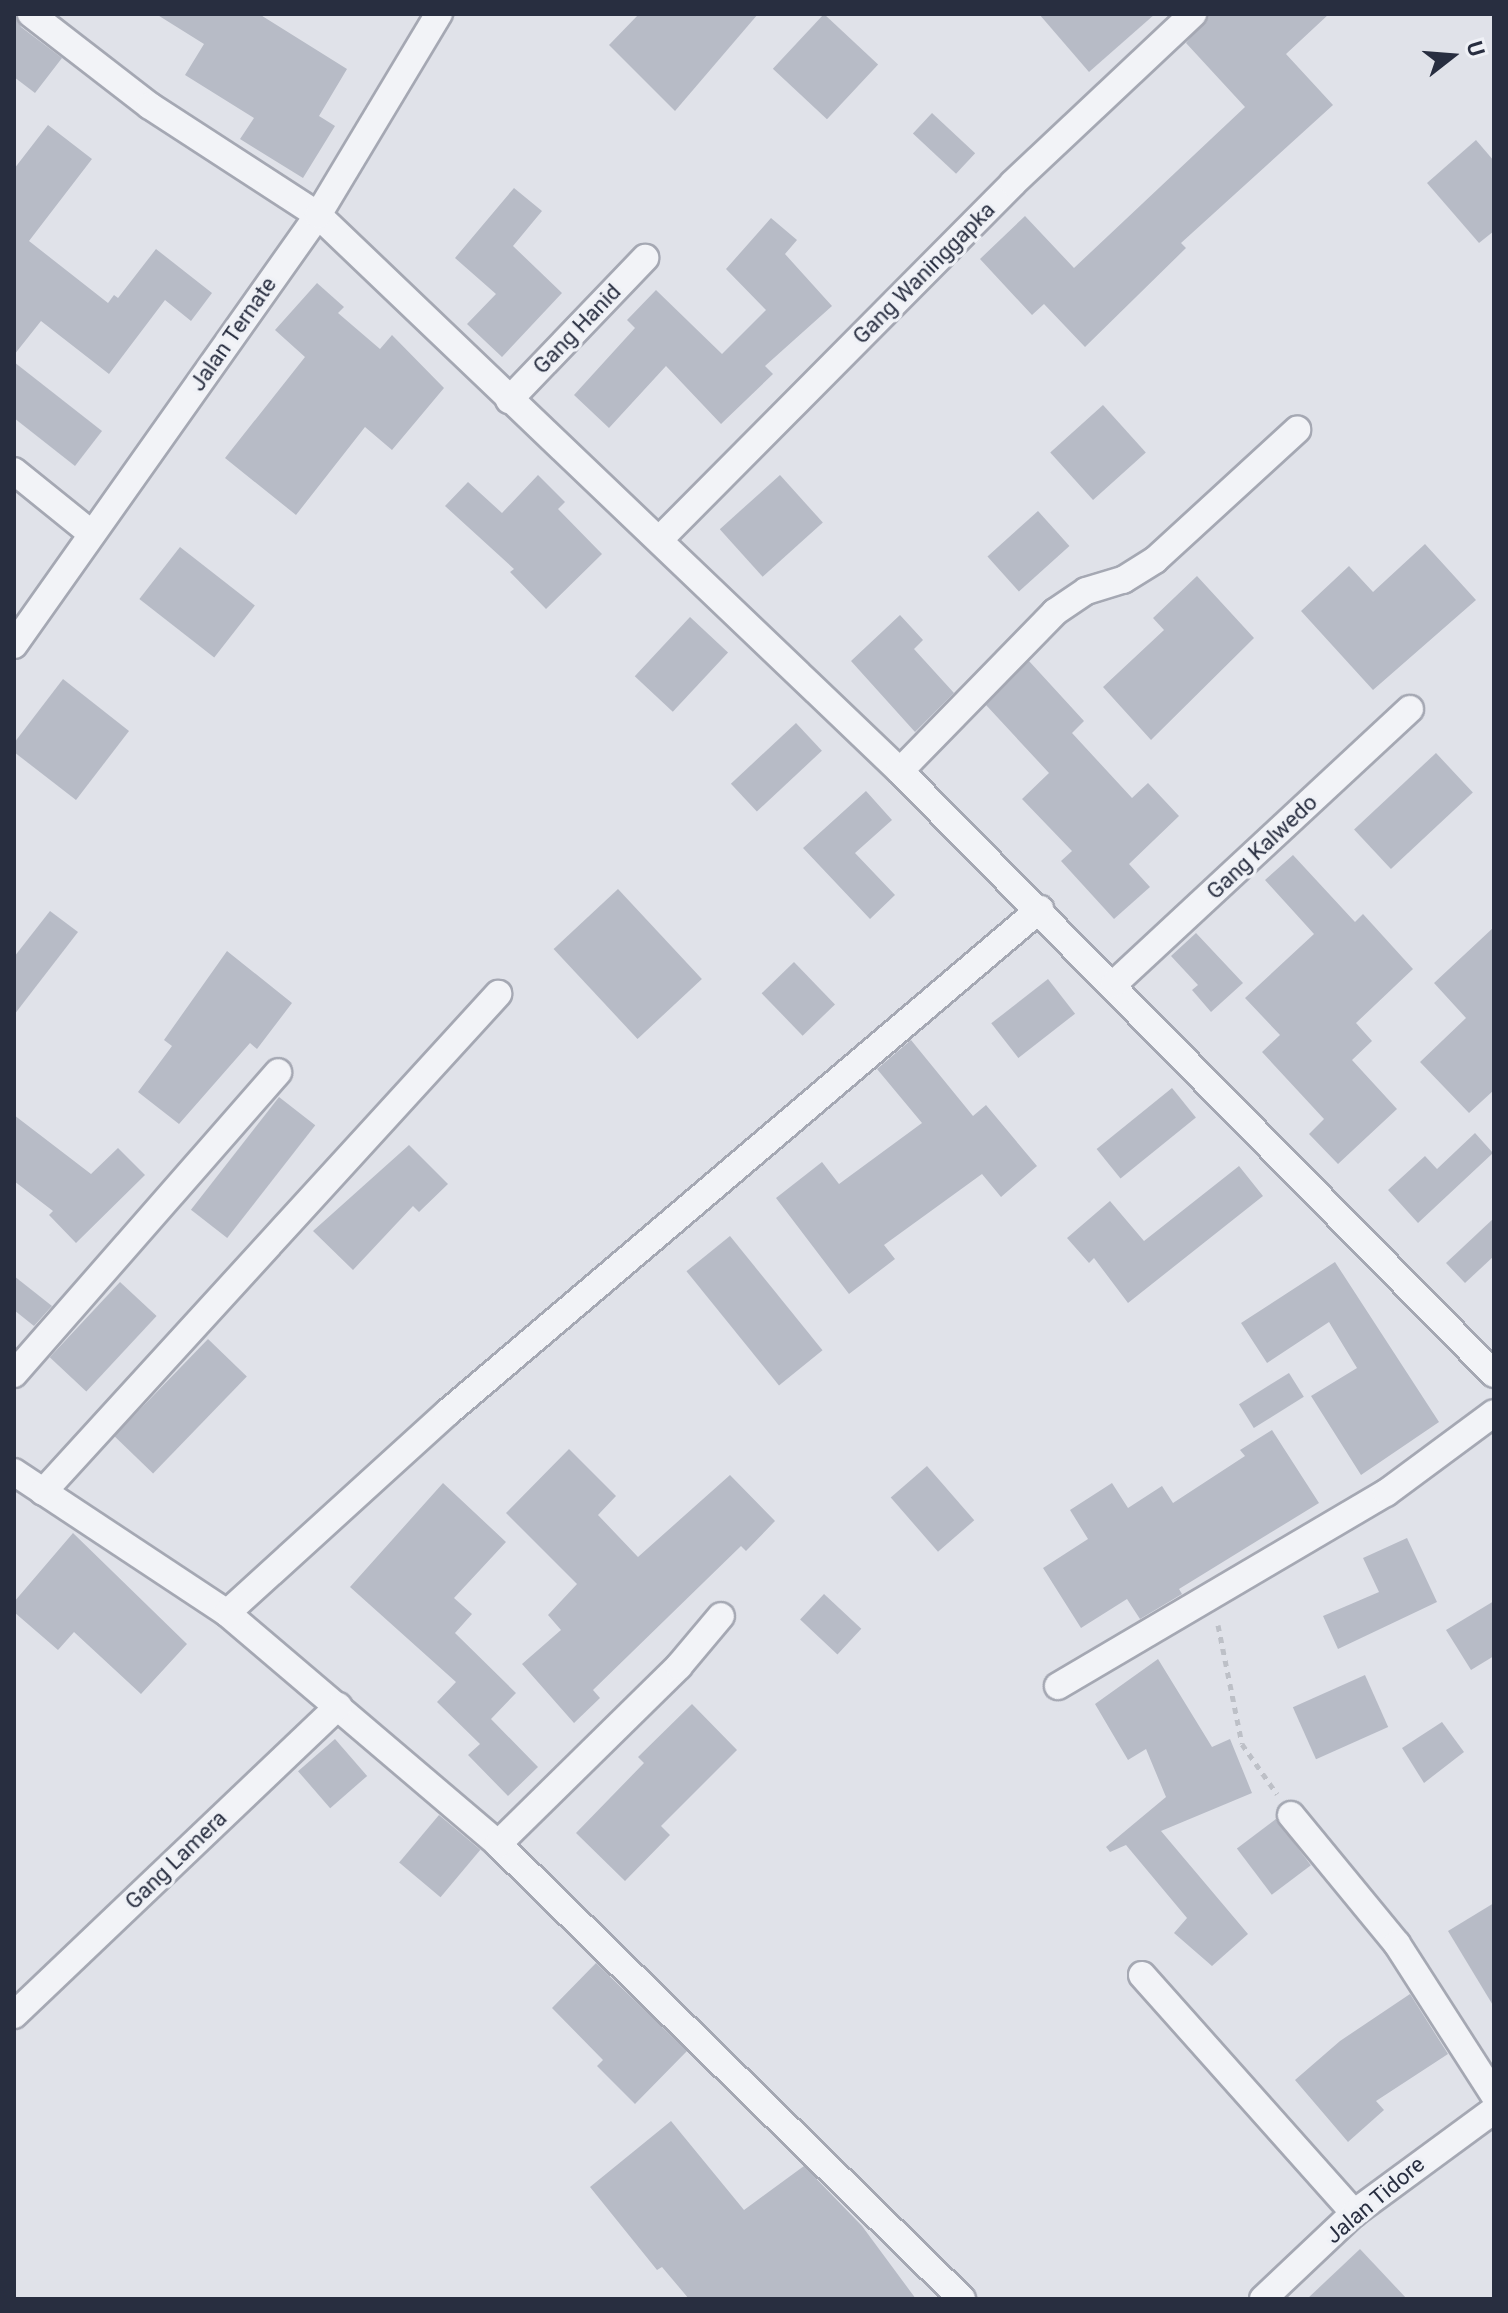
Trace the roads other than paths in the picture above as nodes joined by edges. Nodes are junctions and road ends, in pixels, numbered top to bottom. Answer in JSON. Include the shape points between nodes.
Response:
{"nodes":[{"id":1,"x":31,"y":14,"type":"edge"},
{"id":2,"x":439,"y":14,"type":"edge"},
{"id":3,"x":1193,"y":14,"type":"edge"},
{"id":4,"x":318,"y":215,"type":"junction"},
{"id":5,"x":645,"y":258,"type":"dead end"},
{"id":6,"x":509,"y":400,"type":"junction"},
{"id":7,"x":1297,"y":430,"type":"dead end"},
{"id":8,"x":14,"y":471,"type":"edge"},
{"id":9,"x":92,"y":534,"type":"junction"},
{"id":10,"x":661,"y":538,"type":"junction"},
{"id":11,"x":14,"y":645,"type":"edge"},
{"id":12,"x":1410,"y":709,"type":"dead end"},
{"id":13,"x":900,"y":771,"type":"junction"},
{"id":14,"x":1040,"y":909,"type":"junction"},
{"id":15,"x":1114,"y":984,"type":"junction"},
{"id":16,"x":498,"y":994,"type":"dead end"},
{"id":17,"x":278,"y":1072,"type":"dead end"},
{"id":18,"x":14,"y":1374,"type":"edge"},
{"id":19,"x":1494,"y":1374,"type":"edge"},
{"id":20,"x":1494,"y":1413,"type":"edge"},
{"id":21,"x":14,"y":1472,"type":"edge"},
{"id":22,"x":43,"y":1492,"type":"junction"},
{"id":23,"x":227,"y":1613,"type":"junction"},
{"id":24,"x":721,"y":1616,"type":"dead end"},
{"id":25,"x":1058,"y":1686,"type":"dead end"},
{"id":26,"x":338,"y":1706,"type":"junction"},
{"id":27,"x":1291,"y":1815,"type":"road end"},
{"id":28,"x":498,"y":1844,"type":"junction"},
{"id":29,"x":1142,"y":1975,"type":"dead end"},
{"id":30,"x":14,"y":2015,"type":"edge"},
{"id":31,"x":1494,"y":2095,"type":"edge"},
{"id":32,"x":1494,"y":2110,"type":"edge"},
{"id":33,"x":1354,"y":2213,"type":"junction"},
{"id":34,"x":962,"y":2299,"type":"edge"},
{"id":35,"x":1263,"y":2299,"type":"edge"}],
"edges":[{"from":1,"to":4,"type":"street","via":[[150,106]]},
{"from":2,"to":4,"type":"street","name":"Jalan Ternate"},
{"from":3,"to":10,"type":"street","name":"Gang Waninggapka","via":[[1013,183]]},
{"from":4,"to":6,"type":"street"},
{"from":4,"to":9,"type":"street","name":"Jalan Ternate"},
{"from":5,"to":6,"type":"street","name":"Gang Hanid"},
{"from":6,"to":10,"type":"street"},
{"from":7,"to":13,"type":"street","via":[[1155,560],[1123,580],[1086,591],[1055,612]]},
{"from":8,"to":9,"type":"street"},
{"from":9,"to":11,"type":"street","name":"Jalan Ternate"},
{"from":10,"to":13,"type":"street"},
{"from":12,"to":15,"type":"street","name":"Gang Kalwedo"},
{"from":13,"to":14,"type":"street"},
{"from":14,"to":15,"type":"street"},
{"from":14,"to":23,"type":"street","via":[[460,1402]]},
{"from":15,"to":19,"type":"street"},
{"from":16,"to":22,"type":"street"},
{"from":17,"to":18,"type":"street"},
{"from":20,"to":25,"type":"street","via":[[1386,1493],[1211,1591]]},
{"from":21,"to":22,"type":"street"},
{"from":22,"to":23,"type":"street"},
{"from":23,"to":26,"type":"street"},
{"from":24,"to":28,"type":"street","via":[[679,1666]]},
{"from":26,"to":28,"type":"street"},
{"from":26,"to":30,"type":"street","name":"Gang Lamera"},
{"from":27,"to":31,"type":"street","via":[[1397,1944]]},
{"from":28,"to":34,"type":"street"},
{"from":29,"to":33,"type":"street"},
{"from":32,"to":33,"type":"street","name":"Jalan Tidore"},
{"from":33,"to":35,"type":"street","name":"Jalan Tidore"}]}
